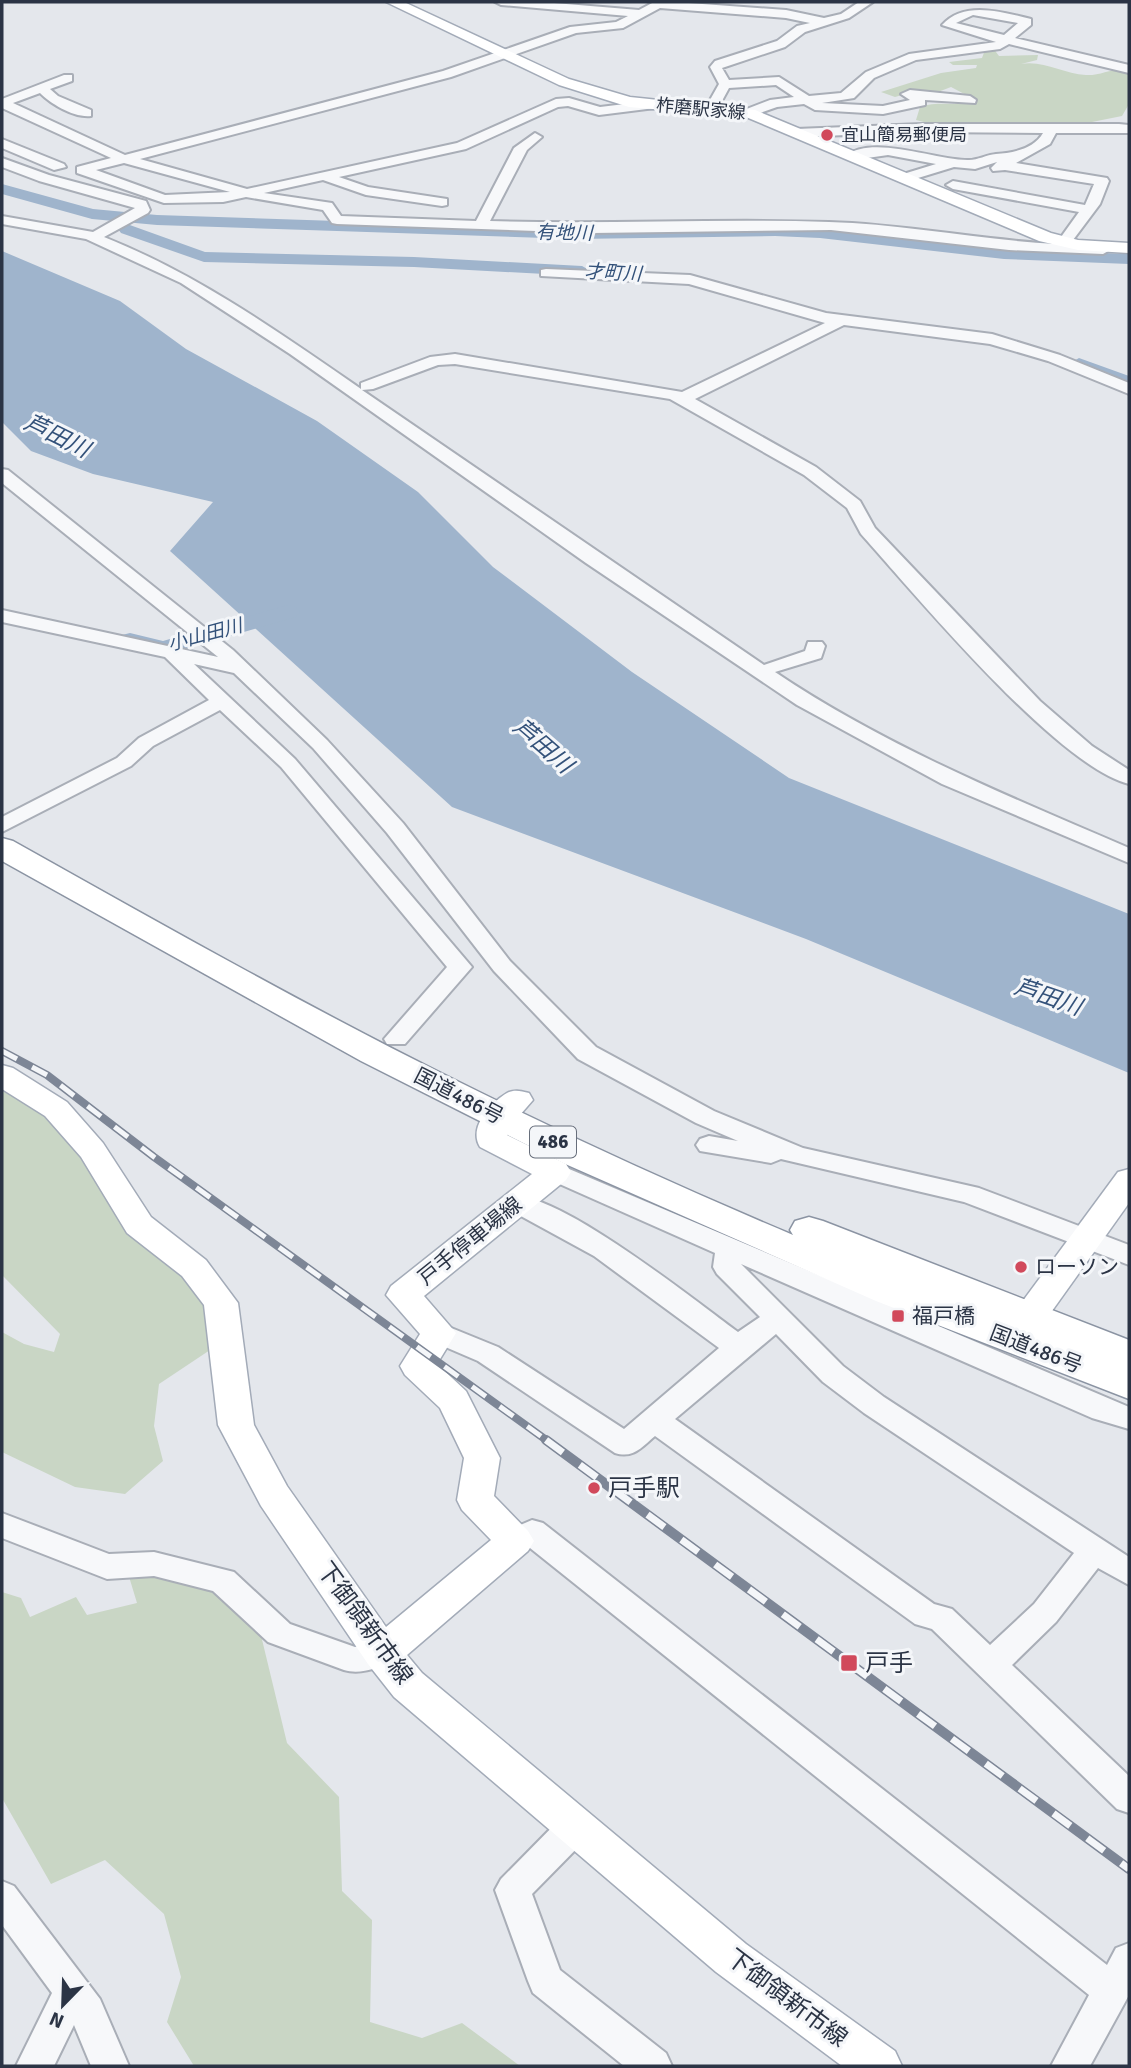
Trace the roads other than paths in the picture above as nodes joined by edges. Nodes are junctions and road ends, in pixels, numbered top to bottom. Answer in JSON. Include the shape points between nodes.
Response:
{"nodes":[{"id":1,"x":393,"y":2,"type":"edge"},
{"id":2,"x":501,"y":2,"type":"edge"},
{"id":3,"x":867,"y":2,"type":"edge"},
{"id":4,"x":532,"y":3,"type":"edge"},
{"id":5,"x":658,"y":3,"type":"edge"},
{"id":6,"x":589,"y":5,"type":"edge"},
{"id":7,"x":640,"y":13,"type":"junction"},
{"id":8,"x":824,"y":22,"type":"junction"},
{"id":9,"x":1008,"y":39,"type":"junction"},
{"id":10,"x":506,"y":55,"type":"junction"},
{"id":11,"x":1129,"y":69,"type":"edge"},
{"id":12,"x":68,"y":78,"type":"dead end"},
{"id":13,"x":725,"y":84,"type":"junction"},
{"id":14,"x":41,"y":87,"type":"junction"},
{"id":15,"x":854,"y":87,"type":"junction"},
{"id":16,"x":870,"y":92,"type":"dead end"},
{"id":17,"x":970,"y":100,"type":"dead end"},
{"id":18,"x":803,"y":101,"type":"junction"},
{"id":19,"x":3,"y":105,"type":"edge"},
{"id":20,"x":650,"y":105,"type":"junction"},
{"id":21,"x":712,"y":107,"type":"junction"},
{"id":22,"x":86,"y":113,"type":"dead end"},
{"id":23,"x":750,"y":113,"type":"junction"},
{"id":24,"x":908,"y":127,"type":"junction"},
{"id":25,"x":1052,"y":129,"type":"junction"},
{"id":26,"x":1129,"y":129,"type":"edge"},
{"id":27,"x":796,"y":133,"type":"junction"},
{"id":28,"x":534,"y":137,"type":"dead end"},
{"id":29,"x":474,"y":142,"type":"junction"},
{"id":30,"x":2,"y":143,"type":"edge"},
{"id":31,"x":509,"y":147,"type":"junction"},
{"id":32,"x":906,"y":154,"type":"junction"},
{"id":33,"x":853,"y":156,"type":"junction"},
{"id":34,"x":121,"y":158,"type":"junction"},
{"id":35,"x":1007,"y":161,"type":"junction"},
{"id":36,"x":2,"y":162,"type":"edge"},
{"id":37,"x":953,"y":163,"type":"junction"},
{"id":38,"x":324,"y":176,"type":"junction"},
{"id":39,"x":980,"y":176,"type":"junction"},
{"id":40,"x":905,"y":178,"type":"junction"},
{"id":41,"x":953,"y":185,"type":"junction"},
{"id":42,"x":124,"y":187,"type":"junction"},
{"id":43,"x":936,"y":191,"type":"junction"},
{"id":44,"x":246,"y":192,"type":"junction"},
{"id":45,"x":1016,"y":197,"type":"junction"},
{"id":46,"x":164,"y":199,"type":"junction"},
{"id":47,"x":184,"y":199,"type":"junction"},
{"id":48,"x":278,"y":201,"type":"junction"},
{"id":49,"x":442,"y":202,"type":"dead end"},
{"id":50,"x":144,"y":209,"type":"junction"},
{"id":51,"x":1088,"y":209,"type":"junction"},
{"id":52,"x":996,"y":210,"type":"junction"},
{"id":53,"x":2,"y":220,"type":"edge"},
{"id":54,"x":482,"y":223,"type":"junction"},
{"id":55,"x":92,"y":236,"type":"junction"},
{"id":56,"x":1063,"y":243,"type":"junction"},
{"id":57,"x":1122,"y":248,"type":"edge"},
{"id":58,"x":146,"y":259,"type":"junction"},
{"id":59,"x":546,"y":273,"type":"dead end"},
{"id":60,"x":842,"y":320,"type":"junction"},
{"id":61,"x":367,"y":386,"type":"junction"},
{"id":62,"x":1129,"y":388,"type":"edge"},
{"id":63,"x":682,"y":399,"type":"junction"},
{"id":64,"x":2,"y":474,"type":"edge"},
{"id":65,"x":2,"y":616,"type":"edge"},
{"id":66,"x":815,"y":646,"type":"dead end"},
{"id":67,"x":173,"y":656,"type":"junction"},
{"id":68,"x":772,"y":667,"type":"junction"},
{"id":69,"x":242,"y":668,"type":"junction"},
{"id":70,"x":823,"y":697,"type":"junction"},
{"id":71,"x":223,"y":700,"type":"junction"},
{"id":72,"x":834,"y":717,"type":"junction"},
{"id":73,"x":1129,"y":778,"type":"edge"},
{"id":74,"x":2,"y":826,"type":"edge"},
{"id":75,"x":1129,"y":841,"type":"edge"},
{"id":76,"x":2,"y":848,"type":"edge"},
{"id":77,"x":1129,"y":856,"type":"edge"},
{"id":78,"x":396,"y":1039,"type":"junction"},
{"id":79,"x":2,"y":1075,"type":"edge"},
{"id":80,"x":508,"y":1109,"type":"junction"},
{"id":81,"x":709,"y":1144,"type":"dead end"},
{"id":82,"x":796,"y":1155,"type":"junction"},
{"id":83,"x":555,"y":1172,"type":"junction"},
{"id":84,"x":1129,"y":1180,"type":"edge"},
{"id":85,"x":517,"y":1203,"type":"junction"},
{"id":86,"x":1094,"y":1228,"type":"junction"},
{"id":87,"x":729,"y":1249,"type":"junction"},
{"id":88,"x":1129,"y":1256,"type":"edge"},
{"id":89,"x":778,"y":1318,"type":"junction"},
{"id":90,"x":1021,"y":1330,"type":"junction"},
{"id":91,"x":439,"y":1333,"type":"junction"},
{"id":92,"x":738,"y":1347,"type":"junction"},
{"id":93,"x":1129,"y":1356,"type":"edge"},
{"id":94,"x":1129,"y":1384,"type":"edge"},
{"id":95,"x":1129,"y":1418,"type":"edge"},
{"id":96,"x":655,"y":1420,"type":"junction"},
{"id":97,"x":2,"y":1525,"type":"edge"},
{"id":98,"x":515,"y":1541,"type":"junction"},
{"id":99,"x":1094,"y":1550,"type":"junction"},
{"id":100,"x":1129,"y":1573,"type":"edge"},
{"id":101,"x":382,"y":1653,"type":"junction"},
{"id":102,"x":990,"y":1665,"type":"junction"},
{"id":103,"x":1129,"y":1798,"type":"edge"},
{"id":104,"x":577,"y":1825,"type":"junction"},
{"id":105,"x":2,"y":1897,"type":"edge"},
{"id":106,"x":1129,"y":1960,"type":"edge"},
{"id":107,"x":72,"y":1991,"type":"junction"},
{"id":108,"x":1112,"y":1991,"type":"junction"},
{"id":109,"x":35,"y":2066,"type":"edge"},
{"id":110,"x":110,"y":2066,"type":"edge"},
{"id":111,"x":653,"y":2066,"type":"edge"},
{"id":112,"x":879,"y":2066,"type":"edge"},
{"id":113,"x":1070,"y":2066,"type":"edge"}],
"edges":[{"from":1,"to":10,"type":"main road","name":"柞磨駅家線"},
{"from":2,"to":4,"type":"street"},
{"from":3,"to":8,"type":"street"},
{"from":4,"to":6,"type":"street"},
{"from":5,"to":6,"type":"street","via":[[639,9]]},
{"from":5,"to":7,"type":"street"},
{"from":5,"to":8,"type":"street","via":[[786,14]]},
{"from":6,"to":7,"type":"street"},
{"from":7,"to":10,"type":"street","via":[[619,25],[574,30]]},
{"from":8,"to":13,"type":"street","via":[[802,29],[781,44],[719,64],[716,67]]},
{"from":9,"to":9,"type":"street","via":[[948,24],[947,22],[975,11],[1027,22]]},
{"from":9,"to":11,"type":"street"},
{"from":9,"to":15,"type":"street","via":[[1000,45],[913,57]]},
{"from":10,"to":20,"type":"main road","name":"柞磨駅家線","via":[[591,92]]},
{"from":10,"to":34,"type":"street"},
{"from":12,"to":14,"type":"street"},
{"from":13,"to":18,"type":"street","via":[[779,81]]},
{"from":13,"to":21,"type":"street"},
{"from":14,"to":19,"type":"street"},
{"from":14,"to":22,"type":"street","via":[[53,99]]},
{"from":15,"to":16,"type":"street"},
{"from":15,"to":18,"type":"street","via":[[842,97]]},
{"from":17,"to":18,"type":"street","via":[[903,94],[921,100],[914,106],[883,110],[815,106]]},
{"from":18,"to":23,"type":"street","via":[[775,103]]},
{"from":19,"to":34,"type":"street"},
{"from":20,"to":21,"type":"main road","name":"柞磨駅家線"},
{"from":20,"to":29,"type":"street","via":[[599,111],[556,103]]},
{"from":21,"to":23,"type":"main road","name":"柞磨駅家線"},
{"from":23,"to":27,"type":"main road","name":"柞磨駅家線"},
{"from":24,"to":25,"type":"street"},
{"from":24,"to":27,"type":"street"},
{"from":24,"to":32,"type":"street"},
{"from":25,"to":26,"type":"street","via":[[1102,125]]},
{"from":25,"to":35,"type":"street","via":[[1045,141]]},
{"from":27,"to":33,"type":"main road","name":"柞磨駅家線"},
{"from":28,"to":31,"type":"street"},
{"from":29,"to":31,"type":"street"},
{"from":29,"to":38,"type":"street"},
{"from":30,"to":42,"type":"street"},
{"from":31,"to":54,"type":"street"},
{"from":32,"to":33,"type":"street","via":[[878,150]]},
{"from":32,"to":37,"type":"street"},
{"from":33,"to":40,"type":"main road","name":"柞磨駅家線"},
{"from":34,"to":42,"type":"street","via":[[82,170]]},
{"from":34,"to":44,"type":"street"},
{"from":35,"to":37,"type":"street"},
{"from":35,"to":39,"type":"street"},
{"from":35,"to":51,"type":"street","via":[[1102,181]]},
{"from":36,"to":50,"type":"street","via":[[141,204]]},
{"from":37,"to":40,"type":"street"},
{"from":38,"to":44,"type":"street"},
{"from":38,"to":49,"type":"street","via":[[366,191]]},
{"from":39,"to":41,"type":"street"},
{"from":39,"to":51,"type":"street"},
{"from":40,"to":43,"type":"main road","name":"柞磨駅家線"},
{"from":41,"to":43,"type":"street"},
{"from":41,"to":45,"type":"street"},
{"from":42,"to":46,"type":"street"},
{"from":43,"to":52,"type":"main road","name":"柞磨駅家線"},
{"from":44,"to":47,"type":"street"},
{"from":44,"to":48,"type":"street"},
{"from":45,"to":51,"type":"street"},
{"from":45,"to":52,"type":"street"},
{"from":46,"to":47,"type":"street"},
{"from":46,"to":50,"type":"street"},
{"from":47,"to":48,"type":"street","via":[[250,206]]},
{"from":48,"to":54,"type":"street","via":[[327,206],[337,220]]},
{"from":50,"to":55,"type":"street"},
{"from":51,"to":52,"type":"street"},
{"from":51,"to":56,"type":"street"},
{"from":52,"to":56,"type":"main road","name":"柞磨駅家線"},
{"from":53,"to":55,"type":"street"},
{"from":54,"to":57,"type":"street","via":[[606,229],[831,226],[1009,246]]},
{"from":55,"to":58,"type":"street"},
{"from":56,"to":57,"type":"main road","name":"柞磨駅家線"},
{"from":58,"to":61,"type":"street","via":[[156,258],[203,278]]},
{"from":58,"to":72,"type":"street","via":[[296,351],[593,559]]},
{"from":59,"to":60,"type":"street","via":[[690,280]]},
{"from":60,"to":62,"type":"street","via":[[992,339]]},
{"from":60,"to":63,"type":"street"},
{"from":61,"to":63,"type":"street","via":[[436,360],[455,359],[647,388]]},
{"from":61,"to":68,"type":"street"},
{"from":63,"to":73,"type":"street","via":[[810,471],[854,505],[867,530],[1003,676],[1076,747]]},
{"from":64,"to":69,"type":"street"},
{"from":65,"to":67,"type":"street"},
{"from":66,"to":68,"type":"street","via":[[814,654]]},
{"from":67,"to":69,"type":"street"},
{"from":67,"to":71,"type":"street"},
{"from":68,"to":70,"type":"street"},
{"from":69,"to":82,"type":"street","via":[[320,744],[395,828],[502,966],[587,1053],[705,1117]]},
{"from":70,"to":72,"type":"street","via":[[821,701]]},
{"from":70,"to":75,"type":"street","via":[[981,781]]},
{"from":71,"to":74,"type":"street","via":[[146,742],[124,762]]},
{"from":71,"to":78,"type":"street","via":[[288,763],[460,967]]},
{"from":72,"to":77,"type":"street","via":[[950,779]]},
{"from":74,"to":78,"type":"highway","name":"国道486号","number":"486"},
{"from":76,"to":80,"type":"highway","name":"国道486号","number":"486"},
{"from":78,"to":80,"type":"highway","name":"国道486号","number":"486"},
{"from":79,"to":101,"type":"main road","name":"下御領新市線","via":[[56,1109],[92,1150],[139,1225],[194,1268],[221,1303],[236,1425],[274,1496]]},
{"from":80,"to":83,"type":"main road","via":[[491,1128],[491,1140]]},
{"from":80,"to":90,"type":"highway","name":"国道486号","number":"486","via":[[745,1230]]},
{"from":81,"to":82,"type":"street"},
{"from":82,"to":86,"type":"street","via":[[970,1194]]},
{"from":83,"to":85,"type":"main road","name":"戸手停車場線"},
{"from":83,"to":87,"type":"street"},
{"from":84,"to":86,"type":"main road"},
{"from":85,"to":91,"type":"main road","name":"戸手停車場線","via":[[403,1295]]},
{"from":85,"to":92,"type":"street","via":[[544,1214],[613,1257]]},
{"from":86,"to":88,"type":"street"},
{"from":86,"to":90,"type":"main road"},
{"from":87,"to":89,"type":"street","via":[[727,1266]]},
{"from":87,"to":95,"type":"street"},
{"from":89,"to":92,"type":"street"},
{"from":89,"to":99,"type":"street","via":[[833,1374],[874,1405]]},
{"from":90,"to":93,"type":"highway","name":"国道486号","number":"486"},
{"from":90,"to":94,"type":"highway","name":"国道486号","number":"486"},
{"from":91,"to":96,"type":"street","via":[[488,1354],[625,1445]]},
{"from":91,"to":98,"type":"main road","via":[[417,1366],[454,1400],[482,1458],[475,1500]]},
{"from":92,"to":96,"type":"street"},
{"from":96,"to":102,"type":"street","via":[[926,1615],[941,1618]]},
{"from":97,"to":101,"type":"street","via":[[107,1567],[154,1564],[223,1581],[279,1633],[355,1660]]},
{"from":98,"to":101,"type":"main road"},
{"from":98,"to":108,"type":"street","via":[[532,1532]]},
{"from":99,"to":100,"type":"street"},
{"from":99,"to":102,"type":"street","via":[[1045,1613]]},
{"from":101,"to":104,"type":"main road","name":"下御領新市線","via":[[408,1685]]},
{"from":102,"to":103,"type":"street"},
{"from":104,"to":111,"type":"street","via":[[513,1890],[546,1981]]},
{"from":104,"to":112,"type":"main road","name":"下御領新市線","via":[[731,1958]]},
{"from":105,"to":107,"type":"street"},
{"from":106,"to":108,"type":"street"},
{"from":107,"to":109,"type":"street"},
{"from":107,"to":110,"type":"street","via":[[87,2011]]},
{"from":108,"to":113,"type":"street"}]}
